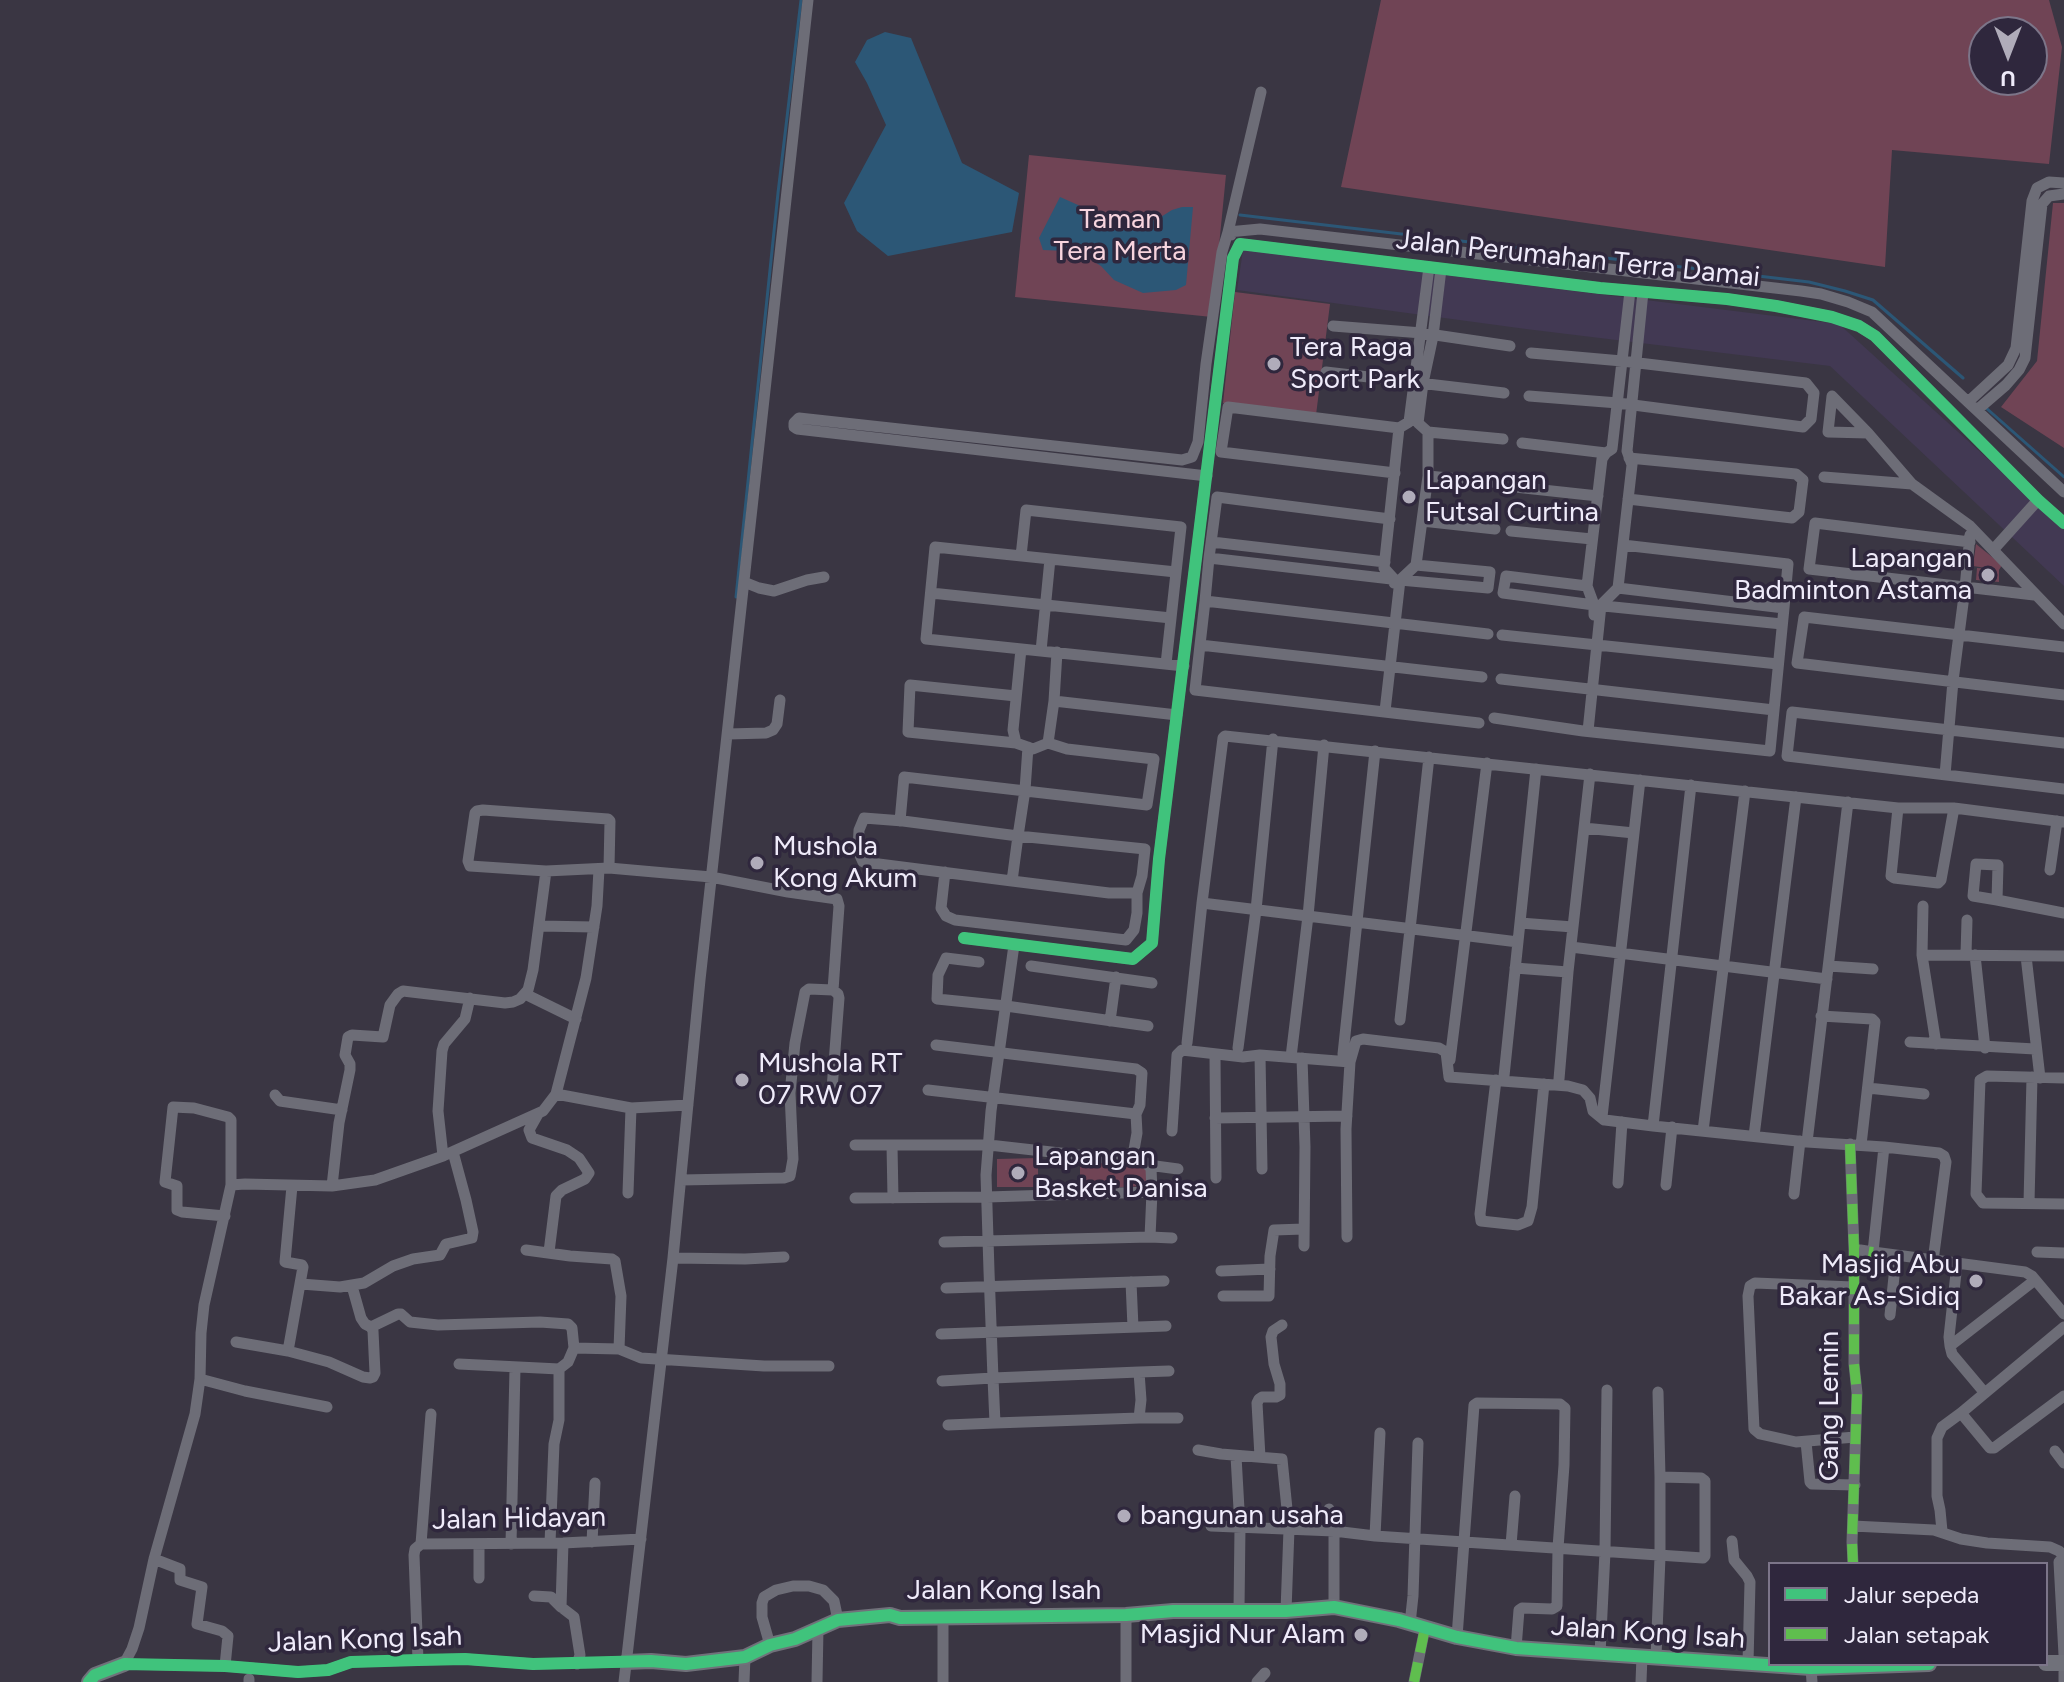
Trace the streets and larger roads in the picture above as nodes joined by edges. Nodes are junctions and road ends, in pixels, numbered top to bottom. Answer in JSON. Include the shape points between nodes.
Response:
{"nodes":[{"id":1,"x":808,"y":0,"type":"edge"},
{"id":2,"x":1261,"y":92,"type":"dead end"},
{"id":3,"x":2064,"y":183,"type":"edge"},
{"id":4,"x":2064,"y":194,"type":"edge"},
{"id":5,"x":1228,"y":232,"type":"junction"},
{"id":6,"x":1240,"y":244,"type":"junction"},
{"id":7,"x":1435,"y":268,"type":"junction"},
{"id":8,"x":1630,"y":291,"type":"junction"},
{"id":9,"x":1643,"y":292,"type":"junction"},
{"id":10,"x":1333,"y":326,"type":"dead end"},
{"id":11,"x":1427,"y":335,"type":"junction"},
{"id":12,"x":1510,"y":346,"type":"dead end"},
{"id":13,"x":1531,"y":353,"type":"dead end"},
{"id":14,"x":1622,"y":361,"type":"junction"},
{"id":15,"x":1635,"y":363,"type":"junction"},
{"id":16,"x":1326,"y":372,"type":"dead end"},
{"id":17,"x":1418,"y":383,"type":"junction"},
{"id":18,"x":1504,"y":393,"type":"dead end"},
{"id":19,"x":1529,"y":396,"type":"dead end"},
{"id":20,"x":1618,"y":403,"type":"junction"},
{"id":21,"x":1631,"y":405,"type":"junction"},
{"id":22,"x":1973,"y":406,"type":"junction"},
{"id":23,"x":1409,"y":424,"type":"junction"},
{"id":24,"x":1428,"y":432,"type":"junction"},
{"id":25,"x":1868,"y":433,"type":"dead end"},
{"id":26,"x":1503,"y":439,"type":"dead end"},
{"id":27,"x":1522,"y":443,"type":"dead end"},
{"id":28,"x":1609,"y":451,"type":"junction"},
{"id":29,"x":1628,"y":455,"type":"junction"},
{"id":30,"x":1192,"y":457,"type":"junction"},
{"id":31,"x":1395,"y":473,"type":"junction"},
{"id":32,"x":1207,"y":476,"type":"junction"},
{"id":33,"x":1428,"y":476,"type":"junction"},
{"id":34,"x":1824,"y":477,"type":"dead end"},
{"id":35,"x":1501,"y":483,"type":"dead end"},
{"id":36,"x":1912,"y":484,"type":"junction"},
{"id":37,"x":1515,"y":487,"type":"dead end"},
{"id":38,"x":2064,"y":492,"type":"edge"},
{"id":39,"x":1598,"y":496,"type":"junction"},
{"id":40,"x":1628,"y":499,"type":"junction"},
{"id":41,"x":2038,"y":500,"type":"junction"},
{"id":42,"x":1390,"y":519,"type":"junction"},
{"id":43,"x":1422,"y":521,"type":"junction"},
{"id":44,"x":2064,"y":523,"type":"edge"},
{"id":45,"x":1970,"y":526,"type":"junction"},
{"id":46,"x":1495,"y":529,"type":"dead end"},
{"id":47,"x":1511,"y":531,"type":"dead end"},
{"id":48,"x":1592,"y":539,"type":"junction"},
{"id":49,"x":1212,"y":542,"type":"junction"},
{"id":50,"x":1970,"y":542,"type":"junction"},
{"id":51,"x":1623,"y":545,"type":"junction"},
{"id":52,"x":1993,"y":550,"type":"junction"},
{"id":53,"x":1021,"y":556,"type":"junction"},
{"id":54,"x":1209,"y":558,"type":"junction"},
{"id":55,"x":1050,"y":559,"type":"junction"},
{"id":56,"x":1385,"y":562,"type":"junction"},
{"id":57,"x":1416,"y":565,"type":"junction"},
{"id":58,"x":1176,"y":572,"type":"junction"},
{"id":59,"x":824,"y":577,"type":"dead end"},
{"id":60,"x":1397,"y":580,"type":"junction"},
{"id":61,"x":744,"y":582,"type":"junction"},
{"id":62,"x":1587,"y":586,"type":"junction"},
{"id":63,"x":1618,"y":588,"type":"junction"},
{"id":64,"x":1965,"y":588,"type":"junction"},
{"id":65,"x":931,"y":593,"type":"junction"},
{"id":66,"x":2034,"y":595,"type":"junction"},
{"id":67,"x":1205,"y":601,"type":"junction"},
{"id":68,"x":1045,"y":605,"type":"junction"},
{"id":69,"x":1598,"y":605,"type":"junction"},
{"id":70,"x":1784,"y":608,"type":"junction"},
{"id":71,"x":1171,"y":618,"type":"junction"},
{"id":72,"x":1392,"y":623,"type":"junction"},
{"id":73,"x":1782,"y":624,"type":"junction"},
{"id":74,"x":2064,"y":624,"type":"edge"},
{"id":75,"x":1488,"y":634,"type":"dead end"},
{"id":76,"x":1502,"y":635,"type":"dead end"},
{"id":77,"x":1959,"y":635,"type":"junction"},
{"id":78,"x":1200,"y":645,"type":"junction"},
{"id":79,"x":1594,"y":646,"type":"junction"},
{"id":80,"x":2064,"y":647,"type":"edge"},
{"id":81,"x":1021,"y":649,"type":"junction"},
{"id":82,"x":1041,"y":651,"type":"junction"},
{"id":83,"x":1057,"y":652,"type":"junction"},
{"id":84,"x":1166,"y":664,"type":"junction"},
{"id":85,"x":1778,"y":664,"type":"junction"},
{"id":86,"x":1387,"y":665,"type":"junction"},
{"id":87,"x":1184,"y":666,"type":"junction"},
{"id":88,"x":1482,"y":677,"type":"dead end"},
{"id":89,"x":1501,"y":679,"type":"dead end"},
{"id":90,"x":1953,"y":681,"type":"junction"},
{"id":91,"x":1589,"y":690,"type":"junction"},
{"id":92,"x":2064,"y":695,"type":"edge"},
{"id":93,"x":1016,"y":696,"type":"junction"},
{"id":94,"x":780,"y":700,"type":"dead end"},
{"id":95,"x":1054,"y":701,"type":"junction"},
{"id":96,"x":1774,"y":710,"type":"junction"},
{"id":97,"x":1381,"y":711,"type":"junction"},
{"id":98,"x":1177,"y":715,"type":"junction"},
{"id":99,"x":1494,"y":718,"type":"dead end"},
{"id":100,"x":1479,"y":723,"type":"dead end"},
{"id":101,"x":1948,"y":729,"type":"junction"},
{"id":102,"x":1586,"y":731,"type":"junction"},
{"id":103,"x":728,"y":734,"type":"junction"},
{"id":104,"x":1273,"y":739,"type":"junction"},
{"id":105,"x":1016,"y":743,"type":"junction"},
{"id":106,"x":1048,"y":743,"type":"junction"},
{"id":107,"x":2064,"y":743,"type":"edge"},
{"id":108,"x":1324,"y":745,"type":"junction"},
{"id":109,"x":1028,"y":747,"type":"junction"},
{"id":110,"x":1375,"y":751,"type":"junction"},
{"id":111,"x":1429,"y":757,"type":"junction"},
{"id":112,"x":1487,"y":763,"type":"junction"},
{"id":113,"x":1536,"y":769,"type":"junction"},
{"id":114,"x":1590,"y":774,"type":"junction"},
{"id":115,"x":1945,"y":775,"type":"junction"},
{"id":116,"x":1640,"y":780,"type":"junction"},
{"id":117,"x":1691,"y":785,"type":"junction"},
{"id":118,"x":2064,"y":789,"type":"edge"},
{"id":119,"x":1025,"y":790,"type":"junction"},
{"id":120,"x":1745,"y":791,"type":"junction"},
{"id":121,"x":1796,"y":797,"type":"junction"},
{"id":122,"x":1848,"y":802,"type":"junction"},
{"id":123,"x":1898,"y":808,"type":"junction"},
{"id":124,"x":1954,"y":808,"type":"junction"},
{"id":125,"x":2009,"y":814,"type":"junction"},
{"id":126,"x":900,"y":821,"type":"junction"},
{"id":127,"x":2061,"y":822,"type":"edge"},
{"id":128,"x":1584,"y":828,"type":"junction"},
{"id":129,"x":2008,"y":828,"type":"dead end"},
{"id":130,"x":1634,"y":833,"type":"junction"},
{"id":131,"x":1018,"y":836,"type":"junction"},
{"id":132,"x":604,"y":868,"type":"junction"},
{"id":133,"x":2050,"y":870,"type":"dead end"},
{"id":134,"x":546,"y":871,"type":"junction"},
{"id":135,"x":945,"y":872,"type":"junction"},
{"id":136,"x":711,"y":877,"type":"junction"},
{"id":137,"x":1012,"y":881,"type":"junction"},
{"id":138,"x":1137,"y":893,"type":"junction"},
{"id":139,"x":1997,"y":900,"type":"dead end"},
{"id":140,"x":1202,"y":903,"type":"junction"},
{"id":141,"x":1923,"y":906,"type":"dead end"},
{"id":142,"x":1256,"y":910,"type":"junction"},
{"id":143,"x":2064,"y":913,"type":"edge"},
{"id":144,"x":1308,"y":916,"type":"junction"},
{"id":145,"x":1967,"y":920,"type":"dead end"},
{"id":146,"x":1357,"y":922,"type":"junction"},
{"id":147,"x":1520,"y":923,"type":"junction"},
{"id":148,"x":540,"y":926,"type":"junction"},
{"id":149,"x":594,"y":927,"type":"junction"},
{"id":150,"x":1573,"y":927,"type":"junction"},
{"id":151,"x":1410,"y":928,"type":"junction"},
{"id":152,"x":1465,"y":935,"type":"junction"},
{"id":153,"x":964,"y":938,"type":"dead end"},
{"id":154,"x":1518,"y":942,"type":"junction"},
{"id":155,"x":1014,"y":945,"type":"junction"},
{"id":156,"x":1571,"y":947,"type":"junction"},
{"id":157,"x":1622,"y":953,"type":"junction"},
{"id":158,"x":1970,"y":954,"type":"junction"},
{"id":159,"x":1922,"y":955,"type":"junction"},
{"id":160,"x":2026,"y":956,"type":"junction"},
{"id":161,"x":2064,"y":956,"type":"edge"},
{"id":162,"x":1672,"y":959,"type":"junction"},
{"id":163,"x":979,"y":962,"type":"dead end"},
{"id":164,"x":1031,"y":966,"type":"dead end"},
{"id":165,"x":1723,"y":966,"type":"junction"},
{"id":166,"x":1829,"y":966,"type":"junction"},
{"id":167,"x":1515,"y":968,"type":"junction"},
{"id":168,"x":1873,"y":969,"type":"dead end"},
{"id":169,"x":1568,"y":972,"type":"junction"},
{"id":170,"x":1774,"y":972,"type":"junction"},
{"id":171,"x":1116,"y":977,"type":"junction"},
{"id":172,"x":1827,"y":979,"type":"junction"},
{"id":173,"x":1152,"y":983,"type":"dead end"},
{"id":174,"x":833,"y":990,"type":"junction"},
{"id":175,"x":525,"y":994,"type":"junction"},
{"id":176,"x":470,"y":998,"type":"junction"},
{"id":177,"x":1006,"y":1006,"type":"junction"},
{"id":178,"x":1821,"y":1016,"type":"junction"},
{"id":179,"x":576,"y":1019,"type":"junction"},
{"id":180,"x":1400,"y":1020,"type":"dead end"},
{"id":181,"x":1110,"y":1021,"type":"junction"},
{"id":182,"x":1148,"y":1026,"type":"dead end"},
{"id":183,"x":1910,"y":1042,"type":"dead end"},
{"id":184,"x":1187,"y":1043,"type":"dead end"},
{"id":185,"x":1936,"y":1044,"type":"junction"},
{"id":186,"x":936,"y":1045,"type":"dead end"},
{"id":187,"x":1238,"y":1048,"type":"dead end"},
{"id":188,"x":1985,"y":1048,"type":"junction"},
{"id":189,"x":2035,"y":1049,"type":"junction"},
{"id":190,"x":1000,"y":1052,"type":"junction"},
{"id":191,"x":1215,"y":1055,"type":"junction"},
{"id":192,"x":1260,"y":1055,"type":"junction"},
{"id":193,"x":1296,"y":1058,"type":"junction"},
{"id":194,"x":1347,"y":1058,"type":"junction"},
{"id":195,"x":1449,"y":1067,"type":"junction"},
{"id":196,"x":1500,"y":1078,"type":"junction"},
{"id":197,"x":2036,"y":1078,"type":"junction"},
{"id":198,"x":2064,"y":1078,"type":"edge"},
{"id":199,"x":1559,"y":1079,"type":"dead end"},
{"id":200,"x":1544,"y":1084,"type":"junction"},
{"id":201,"x":1868,"y":1088,"type":"junction"},
{"id":202,"x":832,"y":1089,"type":"dead end"},
{"id":203,"x":928,"y":1090,"type":"dead end"},
{"id":204,"x":556,"y":1094,"type":"junction"},
{"id":205,"x":1924,"y":1094,"type":"dead end"},
{"id":206,"x":275,"y":1095,"type":"dead end"},
{"id":207,"x":993,"y":1097,"type":"junction"},
{"id":208,"x":688,"y":1105,"type":"junction"},
{"id":209,"x":631,"y":1108,"type":"junction"},
{"id":210,"x":342,"y":1110,"type":"junction"},
{"id":211,"x":538,"y":1114,"type":"junction"},
{"id":212,"x":1136,"y":1114,"type":"junction"},
{"id":213,"x":1347,"y":1116,"type":"junction"},
{"id":214,"x":1304,"y":1117,"type":"junction"},
{"id":215,"x":1215,"y":1118,"type":"junction"},
{"id":216,"x":1261,"y":1118,"type":"junction"},
{"id":217,"x":1605,"y":1120,"type":"junction"},
{"id":218,"x":1622,"y":1122,"type":"junction"},
{"id":219,"x":1653,"y":1126,"type":"junction"},
{"id":220,"x":1672,"y":1127,"type":"junction"},
{"id":221,"x":1172,"y":1131,"type":"dead end"},
{"id":222,"x":1703,"y":1131,"type":"junction"},
{"id":223,"x":1754,"y":1136,"type":"junction"},
{"id":224,"x":1803,"y":1141,"type":"junction"},
{"id":225,"x":855,"y":1145,"type":"dead end"},
{"id":226,"x":892,"y":1145,"type":"junction"},
{"id":227,"x":989,"y":1145,"type":"junction"},
{"id":228,"x":1855,"y":1145,"type":"junction"},
{"id":229,"x":1884,"y":1147,"type":"junction"},
{"id":230,"x":448,"y":1154,"type":"junction"},
{"id":231,"x":1132,"y":1161,"type":"junction"},
{"id":232,"x":1148,"y":1165,"type":"junction"},
{"id":233,"x":1178,"y":1169,"type":"dead end"},
{"id":234,"x":1262,"y":1169,"type":"dead end"},
{"id":235,"x":1216,"y":1178,"type":"dead end"},
{"id":236,"x":681,"y":1180,"type":"junction"},
{"id":237,"x":1618,"y":1183,"type":"dead end"},
{"id":238,"x":231,"y":1185,"type":"junction"},
{"id":239,"x":1666,"y":1185,"type":"dead end"},
{"id":240,"x":292,"y":1186,"type":"junction"},
{"id":241,"x":332,"y":1186,"type":"junction"},
{"id":242,"x":1152,"y":1192,"type":"junction"},
{"id":243,"x":628,"y":1193,"type":"dead end"},
{"id":244,"x":1794,"y":1194,"type":"dead end"},
{"id":245,"x":987,"y":1197,"type":"junction"},
{"id":246,"x":855,"y":1198,"type":"dead end"},
{"id":247,"x":893,"y":1198,"type":"junction"},
{"id":248,"x":2029,"y":1203,"type":"junction"},
{"id":249,"x":2064,"y":1204,"type":"edge"},
{"id":250,"x":225,"y":1216,"type":"junction"},
{"id":251,"x":1304,"y":1229,"type":"junction"},
{"id":252,"x":1150,"y":1237,"type":"junction"},
{"id":253,"x":1347,"y":1237,"type":"dead end"},
{"id":254,"x":1172,"y":1238,"type":"dead end"},
{"id":255,"x":988,"y":1240,"type":"junction"},
{"id":256,"x":944,"y":1242,"type":"dead end"},
{"id":257,"x":1304,"y":1246,"type":"dead end"},
{"id":258,"x":1854,"y":1249,"type":"junction"},
{"id":259,"x":526,"y":1250,"type":"dead end"},
{"id":260,"x":549,"y":1252,"type":"junction"},
{"id":261,"x":1873,"y":1252,"type":"junction"},
{"id":262,"x":2037,"y":1252,"type":"dead end"},
{"id":263,"x":2064,"y":1253,"type":"edge"},
{"id":264,"x":784,"y":1257,"type":"dead end"},
{"id":265,"x":1896,"y":1257,"type":"junction"},
{"id":266,"x":673,"y":1258,"type":"junction"},
{"id":267,"x":1933,"y":1261,"type":"junction"},
{"id":268,"x":1957,"y":1264,"type":"junction"},
{"id":269,"x":1270,"y":1269,"type":"junction"},
{"id":270,"x":1221,"y":1271,"type":"dead end"},
{"id":271,"x":2035,"y":1280,"type":"junction"},
{"id":272,"x":1164,"y":1281,"type":"dead end"},
{"id":273,"x":1131,"y":1282,"type":"junction"},
{"id":274,"x":301,"y":1284,"type":"junction"},
{"id":275,"x":352,"y":1286,"type":"junction"},
{"id":276,"x":990,"y":1286,"type":"junction"},
{"id":277,"x":1853,"y":1287,"type":"junction"},
{"id":278,"x":946,"y":1288,"type":"dead end"},
{"id":279,"x":1223,"y":1296,"type":"dead end"},
{"id":280,"x":2064,"y":1312,"type":"edge"},
{"id":281,"x":1890,"y":1315,"type":"dead end"},
{"id":282,"x":1282,"y":1325,"type":"dead end"},
{"id":283,"x":1166,"y":1326,"type":"dead end"},
{"id":284,"x":371,"y":1327,"type":"junction"},
{"id":285,"x":1133,"y":1327,"type":"junction"},
{"id":286,"x":2064,"y":1327,"type":"edge"},
{"id":287,"x":992,"y":1332,"type":"junction"},
{"id":288,"x":941,"y":1334,"type":"dead end"},
{"id":289,"x":236,"y":1342,"type":"dead end"},
{"id":290,"x":1950,"y":1346,"type":"junction"},
{"id":291,"x":574,"y":1348,"type":"junction"},
{"id":292,"x":619,"y":1349,"type":"junction"},
{"id":293,"x":288,"y":1351,"type":"junction"},
{"id":294,"x":662,"y":1359,"type":"junction"},
{"id":295,"x":459,"y":1364,"type":"dead end"},
{"id":296,"x":829,"y":1366,"type":"dead end"},
{"id":297,"x":515,"y":1368,"type":"junction"},
{"id":298,"x":559,"y":1369,"type":"junction"},
{"id":299,"x":1169,"y":1371,"type":"dead end"},
{"id":300,"x":1139,"y":1372,"type":"junction"},
{"id":301,"x":993,"y":1378,"type":"junction"},
{"id":302,"x":200,"y":1379,"type":"junction"},
{"id":303,"x":942,"y":1381,"type":"dead end"},
{"id":304,"x":1607,"y":1390,"type":"dead end"},
{"id":305,"x":1658,"y":1392,"type":"dead end"},
{"id":306,"x":1984,"y":1392,"type":"junction"},
{"id":307,"x":2062,"y":1401,"type":"edge"},
{"id":308,"x":327,"y":1407,"type":"dead end"},
{"id":309,"x":1961,"y":1413,"type":"junction"},
{"id":310,"x":431,"y":1414,"type":"dead end"},
{"id":311,"x":1139,"y":1418,"type":"junction"},
{"id":312,"x":1178,"y":1418,"type":"dead end"},
{"id":313,"x":995,"y":1423,"type":"junction"},
{"id":314,"x":948,"y":1425,"type":"dead end"},
{"id":315,"x":1380,"y":1433,"type":"dead end"},
{"id":316,"x":1855,"y":1437,"type":"junction"},
{"id":317,"x":1806,"y":1442,"type":"junction"},
{"id":318,"x":1418,"y":1443,"type":"dead end"},
{"id":319,"x":1198,"y":1450,"type":"dead end"},
{"id":320,"x":2055,"y":1451,"type":"dead end"},
{"id":321,"x":1236,"y":1456,"type":"junction"},
{"id":322,"x":1260,"y":1457,"type":"junction"},
{"id":323,"x":2064,"y":1463,"type":"edge"},
{"id":324,"x":1660,"y":1477,"type":"junction"},
{"id":325,"x":595,"y":1483,"type":"dead end"},
{"id":326,"x":1855,"y":1485,"type":"junction"},
{"id":327,"x":1515,"y":1496,"type":"dead end"},
{"id":328,"x":1329,"y":1509,"type":"dead end"},
{"id":329,"x":1211,"y":1526,"type":"dead end"},
{"id":330,"x":1853,"y":1526,"type":"junction"},
{"id":331,"x":1240,"y":1527,"type":"junction"},
{"id":332,"x":1289,"y":1529,"type":"junction"},
{"id":333,"x":1334,"y":1531,"type":"junction"},
{"id":334,"x":1942,"y":1531,"type":"junction"},
{"id":335,"x":1375,"y":1536,"type":"junction"},
{"id":336,"x":1415,"y":1538,"type":"junction"},
{"id":337,"x":641,"y":1539,"type":"junction"},
{"id":338,"x":1732,"y":1541,"type":"dead end"},
{"id":339,"x":592,"y":1542,"type":"junction"},
{"id":340,"x":1463,"y":1542,"type":"junction"},
{"id":341,"x":556,"y":1543,"type":"junction"},
{"id":342,"x":421,"y":1544,"type":"junction"},
{"id":343,"x":479,"y":1544,"type":"junction"},
{"id":344,"x":511,"y":1544,"type":"junction"},
{"id":345,"x":1511,"y":1545,"type":"junction"},
{"id":346,"x":1558,"y":1548,"type":"junction"},
{"id":347,"x":1605,"y":1552,"type":"junction"},
{"id":348,"x":2064,"y":1556,"type":"edge"},
{"id":349,"x":1660,"y":1557,"type":"junction"},
{"id":350,"x":154,"y":1559,"type":"junction"},
{"id":351,"x":1853,"y":1562,"type":"edge"},
{"id":352,"x":479,"y":1578,"type":"dead end"},
{"id":353,"x":534,"y":1596,"type":"dead end"},
{"id":354,"x":561,"y":1607,"type":"junction"},
{"id":355,"x":1334,"y":1607,"type":"junction"},
{"id":356,"x":1239,"y":1610,"type":"junction"},
{"id":357,"x":1286,"y":1611,"type":"junction"},
{"id":358,"x":1126,"y":1615,"type":"junction"},
{"id":359,"x":943,"y":1617,"type":"junction"},
{"id":360,"x":838,"y":1620,"type":"junction"},
{"id":361,"x":1417,"y":1626,"type":"junction"},
{"id":362,"x":818,"y":1629,"type":"junction"},
{"id":363,"x":1457,"y":1637,"type":"junction"},
{"id":364,"x":770,"y":1645,"type":"junction"},
{"id":365,"x":1516,"y":1648,"type":"junction"},
{"id":366,"x":1600,"y":1654,"type":"junction"},
{"id":367,"x":2064,"y":1655,"type":"edge"},
{"id":368,"x":745,"y":1657,"type":"junction"},
{"id":369,"x":1649,"y":1657,"type":"junction"},
{"id":370,"x":418,"y":1660,"type":"junction"},
{"id":371,"x":626,"y":1662,"type":"junction"},
{"id":372,"x":1748,"y":1663,"type":"junction"},
{"id":373,"x":124,"y":1664,"type":"junction"},
{"id":374,"x":577,"y":1664,"type":"junction"},
{"id":375,"x":225,"y":1666,"type":"junction"},
{"id":376,"x":1855,"y":1666,"type":"edge"},
{"id":377,"x":2064,"y":1672,"type":"edge"},
{"id":378,"x":1811,"y":1675,"type":"edge"},
{"id":379,"x":89,"y":1682,"type":"edge"},
{"id":380,"x":624,"y":1682,"type":"edge"},
{"id":381,"x":744,"y":1682,"type":"edge"},
{"id":382,"x":817,"y":1682,"type":"edge"},
{"id":383,"x":943,"y":1682,"type":"edge"},
{"id":384,"x":1126,"y":1682,"type":"edge"},
{"id":385,"x":1414,"y":1682,"type":"edge"},
{"id":386,"x":1641,"y":1682,"type":"edge"},
{"id":387,"x":2064,"y":1682,"type":"edge"}],
"edges":[{"from":1,"to":61,"type":"street"},
{"from":2,"to":5,"type":"street"},
{"from":3,"to":22,"type":"street","via":[[2037,188],[2016,348]]},
{"from":4,"to":22,"type":"street","via":[[2049,196],[2042,204],[2025,358],[2006,385]]},
{"from":5,"to":6,"type":"street"},
{"from":5,"to":22,"type":"street","name":"Jalan Perumahan Terra Damai","via":[[1260,229],[1821,294],[1872,312]]},
{"from":5,"to":30,"type":"street"},
{"from":6,"to":7,"type":"street","name":"Jalan Perumahan Terra Damai"},
{"from":6,"to":32,"type":"street","via":[[1233,258]]},
{"from":7,"to":8,"type":"street","name":"Jalan Perumahan Terra Damai"},
{"from":7,"to":11,"type":"street"},
{"from":8,"to":9,"type":"street","name":"Jalan Perumahan Terra Damai"},
{"from":8,"to":14,"type":"street"},
{"from":9,"to":15,"type":"street"},
{"from":9,"to":41,"type":"street","name":"Jalan Perumahan Terra Damai","via":[[1776,306],[1859,326]]},
{"from":10,"to":11,"type":"street"},
{"from":11,"to":12,"type":"street"},
{"from":11,"to":17,"type":"street"},
{"from":13,"to":14,"type":"street"},
{"from":14,"to":15,"type":"street"},
{"from":14,"to":20,"type":"street"},
{"from":15,"to":21,"type":"street"},
{"from":15,"to":21,"type":"street","via":[[1806,383],[1814,393],[1811,419],[1803,427]]},
{"from":16,"to":17,"type":"street"},
{"from":17,"to":18,"type":"street"},
{"from":17,"to":23,"type":"street"},
{"from":19,"to":20,"type":"street"},
{"from":20,"to":21,"type":"street"},
{"from":20,"to":28,"type":"street"},
{"from":21,"to":29,"type":"street"},
{"from":22,"to":38,"type":"street","name":"Jalan Perumahan Terra Damai"},
{"from":23,"to":24,"type":"street"},
{"from":23,"to":31,"type":"street"},
{"from":23,"to":31,"type":"street","via":[[1228,407],[1221,452]]},
{"from":24,"to":26,"type":"street"},
{"from":24,"to":33,"type":"street"},
{"from":25,"to":36,"type":"street"},
{"from":27,"to":28,"type":"street"},
{"from":28,"to":29,"type":"street"},
{"from":28,"to":39,"type":"street","via":[[1602,459]]},
{"from":29,"to":40,"type":"street"},
{"from":29,"to":40,"type":"street","via":[[1796,474],[1803,480],[1799,512],[1792,518]]},
{"from":30,"to":32,"type":"street"},
{"from":30,"to":32,"type":"street","via":[[799,418],[794,423],[797,429]]},
{"from":31,"to":42,"type":"street"},
{"from":32,"to":87,"type":"street"},
{"from":33,"to":35,"type":"street"},
{"from":33,"to":43,"type":"street"},
{"from":34,"to":36,"type":"street"},
{"from":36,"to":45,"type":"street"},
{"from":37,"to":39,"type":"street"},
{"from":39,"to":48,"type":"street"},
{"from":40,"to":51,"type":"street"},
{"from":41,"to":44,"type":"street","name":"Jalan Perumahan Terra Damai"},
{"from":41,"to":52,"type":"street"},
{"from":42,"to":49,"type":"street","via":[[1217,497]]},
{"from":42,"to":56,"type":"street"},
{"from":43,"to":46,"type":"street"},
{"from":43,"to":57,"type":"street"},
{"from":45,"to":50,"type":"street"},
{"from":45,"to":52,"type":"street"},
{"from":47,"to":48,"type":"street"},
{"from":48,"to":62,"type":"street"},
{"from":49,"to":54,"type":"street"},
{"from":49,"to":56,"type":"street"},
{"from":50,"to":64,"type":"street"},
{"from":50,"to":64,"type":"street","via":[[1815,523],[1809,569]]},
{"from":51,"to":63,"type":"street"},
{"from":51,"to":70,"type":"street","via":[[1788,564]]},
{"from":52,"to":66,"type":"street"},
{"from":53,"to":55,"type":"street"},
{"from":53,"to":58,"type":"street","via":[[1026,510],[1181,527]]},
{"from":53,"to":65,"type":"street","via":[[935,547]]},
{"from":54,"to":60,"type":"street"},
{"from":54,"to":67,"type":"street"},
{"from":55,"to":58,"type":"street"},
{"from":55,"to":68,"type":"street"},
{"from":56,"to":60,"type":"street","via":[[1384,568]]},
{"from":57,"to":60,"type":"street"},
{"from":57,"to":60,"type":"street","via":[[1490,572],[1488,588]]},
{"from":58,"to":71,"type":"street"},
{"from":59,"to":61,"type":"street","via":[[774,591]]},
{"from":60,"to":72,"type":"street"},
{"from":61,"to":103,"type":"street"},
{"from":62,"to":69,"type":"street"},
{"from":62,"to":69,"type":"street","via":[[1506,576],[1503,593]]},
{"from":63,"to":69,"type":"street"},
{"from":63,"to":70,"type":"street"},
{"from":64,"to":66,"type":"street"},
{"from":64,"to":77,"type":"street"},
{"from":65,"to":68,"type":"street"},
{"from":65,"to":81,"type":"street","via":[[926,639]]},
{"from":66,"to":74,"type":"street"},
{"from":67,"to":72,"type":"street"},
{"from":67,"to":78,"type":"street"},
{"from":68,"to":71,"type":"street"},
{"from":68,"to":82,"type":"street"},
{"from":69,"to":73,"type":"street"},
{"from":69,"to":79,"type":"street"},
{"from":70,"to":73,"type":"street"},
{"from":71,"to":84,"type":"street"},
{"from":72,"to":75,"type":"street"},
{"from":72,"to":86,"type":"street"},
{"from":73,"to":85,"type":"street"},
{"from":76,"to":79,"type":"street"},
{"from":77,"to":80,"type":"street"},
{"from":77,"to":90,"type":"street"},
{"from":77,"to":90,"type":"street","via":[[1804,617],[1797,663]]},
{"from":78,"to":86,"type":"street"},
{"from":78,"to":97,"type":"street","via":[[1195,690]]},
{"from":79,"to":85,"type":"street"},
{"from":79,"to":91,"type":"street"},
{"from":81,"to":82,"type":"street"},
{"from":81,"to":93,"type":"street"},
{"from":82,"to":83,"type":"street"},
{"from":83,"to":84,"type":"street"},
{"from":83,"to":95,"type":"street"},
{"from":84,"to":87,"type":"street"},
{"from":85,"to":96,"type":"street"},
{"from":86,"to":88,"type":"street"},
{"from":86,"to":97,"type":"street"},
{"from":87,"to":98,"type":"street"},
{"from":89,"to":91,"type":"street"},
{"from":90,"to":92,"type":"street"},
{"from":90,"to":101,"type":"street"},
{"from":91,"to":96,"type":"street"},
{"from":91,"to":102,"type":"street"},
{"from":93,"to":105,"type":"street"},
{"from":93,"to":105,"type":"street","via":[[910,685],[908,732]]},
{"from":94,"to":103,"type":"street","via":[[773,730]]},
{"from":95,"to":98,"type":"street"},
{"from":95,"to":106,"type":"street"},
{"from":96,"to":102,"type":"street","via":[[1770,751]]},
{"from":97,"to":100,"type":"street"},
{"from":98,"to":155,"type":"street","via":[[1152,943],[1133,959]]},
{"from":99,"to":102,"type":"street"},
{"from":101,"to":107,"type":"street"},
{"from":101,"to":115,"type":"street"},
{"from":101,"to":115,"type":"street","via":[[1792,712],[1787,756]]},
{"from":103,"to":136,"type":"street"},
{"from":104,"to":108,"type":"street"},
{"from":104,"to":140,"type":"street","via":[[1223,738]]},
{"from":104,"to":142,"type":"street"},
{"from":105,"to":109,"type":"street"},
{"from":106,"to":109,"type":"street"},
{"from":106,"to":119,"type":"street","via":[[1154,759],[1147,805]]},
{"from":108,"to":110,"type":"street"},
{"from":108,"to":144,"type":"street"},
{"from":109,"to":119,"type":"street"},
{"from":110,"to":111,"type":"street"},
{"from":110,"to":146,"type":"street"},
{"from":111,"to":112,"type":"street"},
{"from":111,"to":151,"type":"street"},
{"from":112,"to":113,"type":"street"},
{"from":112,"to":152,"type":"street"},
{"from":113,"to":114,"type":"street"},
{"from":113,"to":147,"type":"street"},
{"from":114,"to":116,"type":"street"},
{"from":114,"to":128,"type":"street"},
{"from":115,"to":118,"type":"street"},
{"from":116,"to":117,"type":"street"},
{"from":116,"to":130,"type":"street"},
{"from":117,"to":120,"type":"street"},
{"from":117,"to":162,"type":"street"},
{"from":119,"to":126,"type":"street","via":[[904,777]]},
{"from":119,"to":131,"type":"street"},
{"from":120,"to":121,"type":"street"},
{"from":120,"to":165,"type":"street"},
{"from":121,"to":122,"type":"street"},
{"from":121,"to":170,"type":"street"},
{"from":122,"to":123,"type":"street"},
{"from":122,"to":166,"type":"street"},
{"from":123,"to":124,"type":"street"},
{"from":123,"to":124,"type":"street","via":[[1891,876],[1938,883]]},
{"from":124,"to":125,"type":"street"},
{"from":125,"to":127,"type":"street"},
{"from":125,"to":129,"type":"street"},
{"from":126,"to":131,"type":"street"},
{"from":126,"to":135,"type":"street","via":[[864,818],[858,851],[863,862]]},
{"from":127,"to":133,"type":"street"},
{"from":128,"to":130,"type":"street"},
{"from":128,"to":150,"type":"street"},
{"from":130,"to":157,"type":"street"},
{"from":131,"to":137,"type":"street"},
{"from":131,"to":138,"type":"street","via":[[1145,849]]},
{"from":132,"to":134,"type":"street"},
{"from":132,"to":134,"type":"street","via":[[608,819],[477,811],[469,865]]},
{"from":132,"to":136,"type":"street"},
{"from":132,"to":149,"type":"street"},
{"from":134,"to":148,"type":"street"},
{"from":135,"to":137,"type":"street"},
{"from":135,"to":138,"type":"street","via":[[941,908],[955,920],[1126,940],[1134,930]]},
{"from":136,"to":174,"type":"street","via":[[837,899]]},
{"from":136,"to":208,"type":"street"},
{"from":137,"to":138,"type":"street"},
{"from":139,"to":143,"type":"street"},
{"from":140,"to":142,"type":"street"},
{"from":140,"to":184,"type":"street"},
{"from":141,"to":159,"type":"street"},
{"from":142,"to":144,"type":"street"},
{"from":142,"to":187,"type":"street"},
{"from":144,"to":146,"type":"street"},
{"from":144,"to":193,"type":"street"},
{"from":145,"to":158,"type":"street"},
{"from":146,"to":151,"type":"street"},
{"from":146,"to":194,"type":"street"},
{"from":147,"to":150,"type":"street"},
{"from":147,"to":154,"type":"street"},
{"from":148,"to":149,"type":"street"},
{"from":148,"to":175,"type":"street"},
{"from":149,"to":179,"type":"street"},
{"from":150,"to":156,"type":"street"},
{"from":151,"to":152,"type":"street"},
{"from":151,"to":180,"type":"street"},
{"from":152,"to":154,"type":"street"},
{"from":152,"to":195,"type":"street"},
{"from":153,"to":155,"type":"street"},
{"from":154,"to":167,"type":"street"},
{"from":155,"to":177,"type":"street"},
{"from":156,"to":157,"type":"street"},
{"from":156,"to":169,"type":"street"},
{"from":157,"to":162,"type":"street"},
{"from":157,"to":217,"type":"street","via":[[1601,1113]]},
{"from":158,"to":159,"type":"street"},
{"from":158,"to":160,"type":"street"},
{"from":158,"to":188,"type":"street"},
{"from":159,"to":185,"type":"street"},
{"from":160,"to":161,"type":"street"},
{"from":160,"to":189,"type":"street"},
{"from":162,"to":165,"type":"street"},
{"from":162,"to":219,"type":"street"},
{"from":163,"to":177,"type":"street","via":[[946,958],[938,975],[937,999]]},
{"from":164,"to":171,"type":"street"},
{"from":165,"to":170,"type":"street"},
{"from":165,"to":222,"type":"street"},
{"from":166,"to":168,"type":"street"},
{"from":166,"to":172,"type":"street"},
{"from":167,"to":169,"type":"street"},
{"from":167,"to":196,"type":"street"},
{"from":169,"to":199,"type":"street"},
{"from":170,"to":172,"type":"street"},
{"from":170,"to":223,"type":"street"},
{"from":171,"to":173,"type":"street"},
{"from":171,"to":181,"type":"street"},
{"from":172,"to":178,"type":"street"},
{"from":174,"to":202,"type":"street","via":[[839,998]]},
{"from":174,"to":236,"type":"street","via":[[809,989],[804,996],[791,1078],[790,1176]]},
{"from":175,"to":176,"type":"street","via":[[505,1003]]},
{"from":175,"to":179,"type":"street"},
{"from":176,"to":210,"type":"street","via":[[403,991],[390,1005],[383,1037],[348,1036],[345,1055],[350,1070]]},
{"from":176,"to":230,"type":"street","via":[[465,1019],[442,1051],[438,1111]]},
{"from":177,"to":181,"type":"street"},
{"from":177,"to":190,"type":"street"},
{"from":178,"to":201,"type":"street","name":"Gang Lemin","via":[[1875,1022]]},
{"from":178,"to":224,"type":"street"},
{"from":179,"to":204,"type":"street"},
{"from":181,"to":182,"type":"street"},
{"from":183,"to":185,"type":"street"},
{"from":185,"to":188,"type":"street"},
{"from":186,"to":190,"type":"street"},
{"from":188,"to":189,"type":"street"},
{"from":189,"to":197,"type":"street"},
{"from":190,"to":207,"type":"street"},
{"from":190,"to":212,"type":"street","via":[[1136,1069],[1142,1073]]},
{"from":191,"to":192,"type":"street"},
{"from":191,"to":215,"type":"street"},
{"from":191,"to":221,"type":"street","via":[[1182,1050],[1177,1055]]},
{"from":192,"to":193,"type":"street"},
{"from":192,"to":216,"type":"street"},
{"from":193,"to":194,"type":"street"},
{"from":193,"to":214,"type":"street"},
{"from":194,"to":195,"type":"street","via":[[1356,1041],[1363,1039],[1439,1048],[1446,1052]]},
{"from":194,"to":213,"type":"street"},
{"from":195,"to":196,"type":"street","via":[[1449,1077]]},
{"from":196,"to":200,"type":"street"},
{"from":196,"to":200,"type":"street","via":[[1481,1221],[1528,1221]]},
{"from":197,"to":198,"type":"street"},
{"from":197,"to":248,"type":"street"},
{"from":197,"to":248,"type":"street","via":[[1980,1080],[1977,1198],[1983,1203]]},
{"from":200,"to":217,"type":"street","via":[[1583,1090],[1593,1111]]},
{"from":201,"to":205,"type":"street"},
{"from":201,"to":228,"type":"street","name":"Gang Lemin"},
{"from":203,"to":207,"type":"street"},
{"from":204,"to":209,"type":"street"},
{"from":204,"to":211,"type":"street"},
{"from":206,"to":210,"type":"street","via":[[282,1102]]},
{"from":207,"to":212,"type":"street"},
{"from":207,"to":227,"type":"street"},
{"from":208,"to":209,"type":"street"},
{"from":208,"to":236,"type":"street"},
{"from":209,"to":243,"type":"street"},
{"from":210,"to":241,"type":"street"},
{"from":211,"to":230,"type":"street"},
{"from":211,"to":260,"type":"street","via":[[529,1130],[532,1138],[567,1150],[589,1173],[556,1196]]},
{"from":212,"to":231,"type":"street"},
{"from":213,"to":214,"type":"street"},
{"from":213,"to":253,"type":"street"},
{"from":214,"to":216,"type":"street"},
{"from":214,"to":251,"type":"street"},
{"from":215,"to":216,"type":"street"},
{"from":215,"to":235,"type":"street"},
{"from":216,"to":234,"type":"street"},
{"from":217,"to":218,"type":"street"},
{"from":218,"to":219,"type":"street"},
{"from":218,"to":237,"type":"street"},
{"from":219,"to":220,"type":"street"},
{"from":220,"to":222,"type":"street"},
{"from":220,"to":239,"type":"street"},
{"from":222,"to":223,"type":"street"},
{"from":223,"to":224,"type":"street"},
{"from":224,"to":228,"type":"street"},
{"from":224,"to":244,"type":"street"},
{"from":225,"to":226,"type":"street"},
{"from":226,"to":227,"type":"street"},
{"from":226,"to":247,"type":"street"},
{"from":227,"to":231,"type":"street"},
{"from":227,"to":245,"type":"street"},
{"from":228,"to":229,"type":"street"},
{"from":228,"to":258,"type":"street","name":"Gang Lemin"},
{"from":229,"to":261,"type":"street"},
{"from":229,"to":267,"type":"street","via":[[1939,1153],[1945,1160]]},
{"from":230,"to":241,"type":"street","via":[[375,1180]]},
{"from":230,"to":275,"type":"street","via":[[466,1200],[472,1238],[446,1244],[440,1255],[393,1266]]},
{"from":231,"to":232,"type":"street"},
{"from":232,"to":233,"type":"street"},
{"from":232,"to":242,"type":"street"},
{"from":236,"to":266,"type":"street"},
{"from":238,"to":240,"type":"street"},
{"from":238,"to":250,"type":"street"},
{"from":238,"to":250,"type":"street","via":[[231,1120],[173,1107],[165,1182],[177,1186],[177,1210]]},
{"from":240,"to":241,"type":"street"},
{"from":240,"to":274,"type":"street","via":[[285,1260],[302,1265]]},
{"from":242,"to":245,"type":"street"},
{"from":242,"to":252,"type":"street"},
{"from":245,"to":247,"type":"street"},
{"from":245,"to":255,"type":"street"},
{"from":246,"to":247,"type":"street"},
{"from":248,"to":249,"type":"street"},
{"from":250,"to":302,"type":"street","via":[[204,1305]]},
{"from":251,"to":257,"type":"street"},
{"from":251,"to":269,"type":"street","via":[[1274,1230]]},
{"from":252,"to":254,"type":"street"},
{"from":252,"to":255,"type":"street"},
{"from":255,"to":256,"type":"street"},
{"from":255,"to":276,"type":"street"},
{"from":258,"to":261,"type":"street"},
{"from":258,"to":277,"type":"street","name":"Gang Lemin"},
{"from":259,"to":260,"type":"street"},
{"from":260,"to":292,"type":"street","via":[[615,1261],[621,1296]]},
{"from":261,"to":265,"type":"street"},
{"from":262,"to":263,"type":"street"},
{"from":264,"to":266,"type":"street"},
{"from":265,"to":267,"type":"street"},
{"from":265,"to":281,"type":"street"},
{"from":266,"to":294,"type":"street"},
{"from":267,"to":268,"type":"street"},
{"from":268,"to":271,"type":"street","via":[[2025,1272]]},
{"from":268,"to":290,"type":"street"},
{"from":269,"to":270,"type":"street"},
{"from":269,"to":279,"type":"street","via":[[1269,1296]]},
{"from":271,"to":280,"type":"street"},
{"from":271,"to":290,"type":"street"},
{"from":272,"to":273,"type":"street"},
{"from":273,"to":276,"type":"street"},
{"from":273,"to":285,"type":"street"},
{"from":274,"to":275,"type":"street"},
{"from":274,"to":293,"type":"street"},
{"from":275,"to":284,"type":"street","via":[[361,1318]]},
{"from":276,"to":278,"type":"street"},
{"from":276,"to":287,"type":"street"},
{"from":277,"to":316,"type":"street","name":"Gang Lemin"},
{"from":277,"to":317,"type":"street","via":[[1750,1286],[1754,1429]]},
{"from":282,"to":322,"type":"street","via":[[1271,1337],[1280,1395],[1257,1403]]},
{"from":283,"to":285,"type":"street"},
{"from":284,"to":291,"type":"street","via":[[398,1314],[407,1322],[432,1325],[568,1324]]},
{"from":284,"to":293,"type":"street","via":[[372,1378]]},
{"from":285,"to":287,"type":"street"},
{"from":286,"to":306,"type":"street"},
{"from":287,"to":288,"type":"street"},
{"from":287,"to":301,"type":"street"},
{"from":289,"to":293,"type":"street"},
{"from":290,"to":306,"type":"street"},
{"from":291,"to":292,"type":"street"},
{"from":291,"to":298,"type":"street"},
{"from":292,"to":294,"type":"street"},
{"from":294,"to":296,"type":"street"},
{"from":294,"to":337,"type":"street"},
{"from":295,"to":297,"type":"street"},
{"from":297,"to":298,"type":"street"},
{"from":297,"to":344,"type":"street"},
{"from":298,"to":341,"type":"street"},
{"from":299,"to":300,"type":"street"},
{"from":300,"to":301,"type":"street"},
{"from":300,"to":311,"type":"street"},
{"from":301,"to":303,"type":"street"},
{"from":301,"to":313,"type":"street"},
{"from":302,"to":308,"type":"street"},
{"from":302,"to":350,"type":"street","via":[[190,1436]]},
{"from":304,"to":347,"type":"street"},
{"from":305,"to":324,"type":"street"},
{"from":306,"to":309,"type":"street"},
{"from":307,"to":309,"type":"street","via":[[1994,1448]]},
{"from":309,"to":334,"type":"street","via":[[1942,1427],[1937,1438]]},
{"from":310,"to":342,"type":"street"},
{"from":311,"to":312,"type":"street"},
{"from":311,"to":313,"type":"street"},
{"from":313,"to":314,"type":"street"},
{"from":315,"to":335,"type":"street"},
{"from":316,"to":317,"type":"street"},
{"from":316,"to":326,"type":"street","name":"Gang Lemin"},
{"from":317,"to":326,"type":"street","via":[[1812,1484]]},
{"from":318,"to":336,"type":"street"},
{"from":319,"to":321,"type":"street"},
{"from":320,"to":323,"type":"street"},
{"from":321,"to":322,"type":"street"},
{"from":321,"to":331,"type":"street"},
{"from":322,"to":332,"type":"street","via":[[1282,1459]]},
{"from":324,"to":349,"type":"street"},
{"from":324,"to":349,"type":"street","via":[[1705,1481],[1705,1556]]},
{"from":325,"to":339,"type":"street"},
{"from":326,"to":330,"type":"street","name":"Gang Lemin"},
{"from":327,"to":345,"type":"street"},
{"from":328,"to":333,"type":"street"},
{"from":329,"to":331,"type":"street"},
{"from":330,"to":334,"type":"street"},
{"from":330,"to":351,"type":"street","name":"Gang Lemin"},
{"from":331,"to":332,"type":"street"},
{"from":331,"to":356,"type":"street"},
{"from":332,"to":333,"type":"street"},
{"from":332,"to":357,"type":"street"},
{"from":333,"to":335,"type":"street"},
{"from":333,"to":355,"type":"street"},
{"from":334,"to":348,"type":"street","via":[[1987,1543],[2050,1547]]},
{"from":335,"to":336,"type":"street"},
{"from":336,"to":340,"type":"street"},
{"from":336,"to":361,"type":"street"},
{"from":337,"to":339,"type":"street","name":"Jalan Hidayan"},
{"from":337,"to":371,"type":"street"},
{"from":338,"to":372,"type":"street","via":[[1734,1560],[1750,1582]]},
{"from":339,"to":341,"type":"street","name":"Jalan Hidayan"},
{"from":340,"to":345,"type":"street"},
{"from":340,"to":346,"type":"street","via":[[1474,1405],[1560,1404],[1565,1408]]},
{"from":340,"to":363,"type":"street"},
{"from":341,"to":344,"type":"street","name":"Jalan Hidayan"},
{"from":341,"to":354,"type":"street"},
{"from":342,"to":343,"type":"street","name":"Jalan Hidayan"},
{"from":342,"to":370,"type":"street","name":"Jalan Hidayan","via":[[414,1555]]},
{"from":343,"to":344,"type":"street","name":"Jalan Hidayan"},
{"from":343,"to":352,"type":"street"},
{"from":345,"to":346,"type":"street"},
{"from":346,"to":347,"type":"street"},
{"from":346,"to":365,"type":"street","via":[[1557,1606],[1519,1610]]},
{"from":347,"to":349,"type":"street"},
{"from":347,"to":366,"type":"street"},
{"from":348,"to":367,"type":"street","via":[[2059,1562]]},
{"from":349,"to":369,"type":"street"},
{"from":350,"to":373,"type":"street","via":[[139,1628]]},
{"from":350,"to":375,"type":"street","via":[[180,1569],[181,1580],[202,1587],[197,1624],[228,1636]]},
{"from":353,"to":354,"type":"street","via":[[551,1597]]},
{"from":354,"to":374,"type":"street","via":[[574,1617]]},
{"from":355,"to":357,"type":"street","name":"Jalan Kong Isah"},
{"from":355,"to":361,"type":"street","name":"Jalan Kong Isah"},
{"from":356,"to":357,"type":"street","name":"Jalan Kong Isah"},
{"from":356,"to":358,"type":"street","name":"Jalan Kong Isah"},
{"from":358,"to":359,"type":"street","name":"Jalan Kong Isah"},
{"from":358,"to":384,"type":"street"},
{"from":359,"to":360,"type":"street","name":"Jalan Kong Isah"},
{"from":359,"to":383,"type":"street"},
{"from":360,"to":362,"type":"street","name":"Jalan Kong Isah"},
{"from":360,"to":364,"type":"street","via":[[834,1601],[823,1590],[776,1590],[762,1603]]},
{"from":361,"to":363,"type":"street","name":"Jalan Kong Isah"},
{"from":361,"to":385,"type":"street"},
{"from":362,"to":364,"type":"street","name":"Jalan Kong Isah"},
{"from":362,"to":382,"type":"street"},
{"from":363,"to":365,"type":"street","name":"Jalan Kong Isah"},
{"from":364,"to":368,"type":"street","name":"Jalan Kong Isah"},
{"from":365,"to":366,"type":"street","name":"Jalan Kong Isah"},
{"from":366,"to":369,"type":"street","name":"Jalan Kong Isah"},
{"from":368,"to":371,"type":"street","name":"Jalan Kong Isah","via":[[686,1664]]},
{"from":368,"to":381,"type":"street"},
{"from":369,"to":372,"type":"street","name":"Jalan Kong Isah"},
{"from":369,"to":386,"type":"street"},
{"from":370,"to":374,"type":"street","name":"Jalan Kong Isah"},
{"from":370,"to":375,"type":"street","name":"Jalan Kong Isah","via":[[351,1662],[298,1672]]},
{"from":371,"to":374,"type":"street","name":"Jalan Kong Isah"},
{"from":371,"to":380,"type":"street"},
{"from":372,"to":378,"type":"street","name":"Jalan Kong Isah"},
{"from":373,"to":375,"type":"street","name":"Jalan Kong Isah"},
{"from":373,"to":379,"type":"street","name":"Jalan Kong Isah"},
{"from":376,"to":378,"type":"street","name":"Jalan Kong Isah"},
{"from":377,"to":387,"type":"street"}]}
